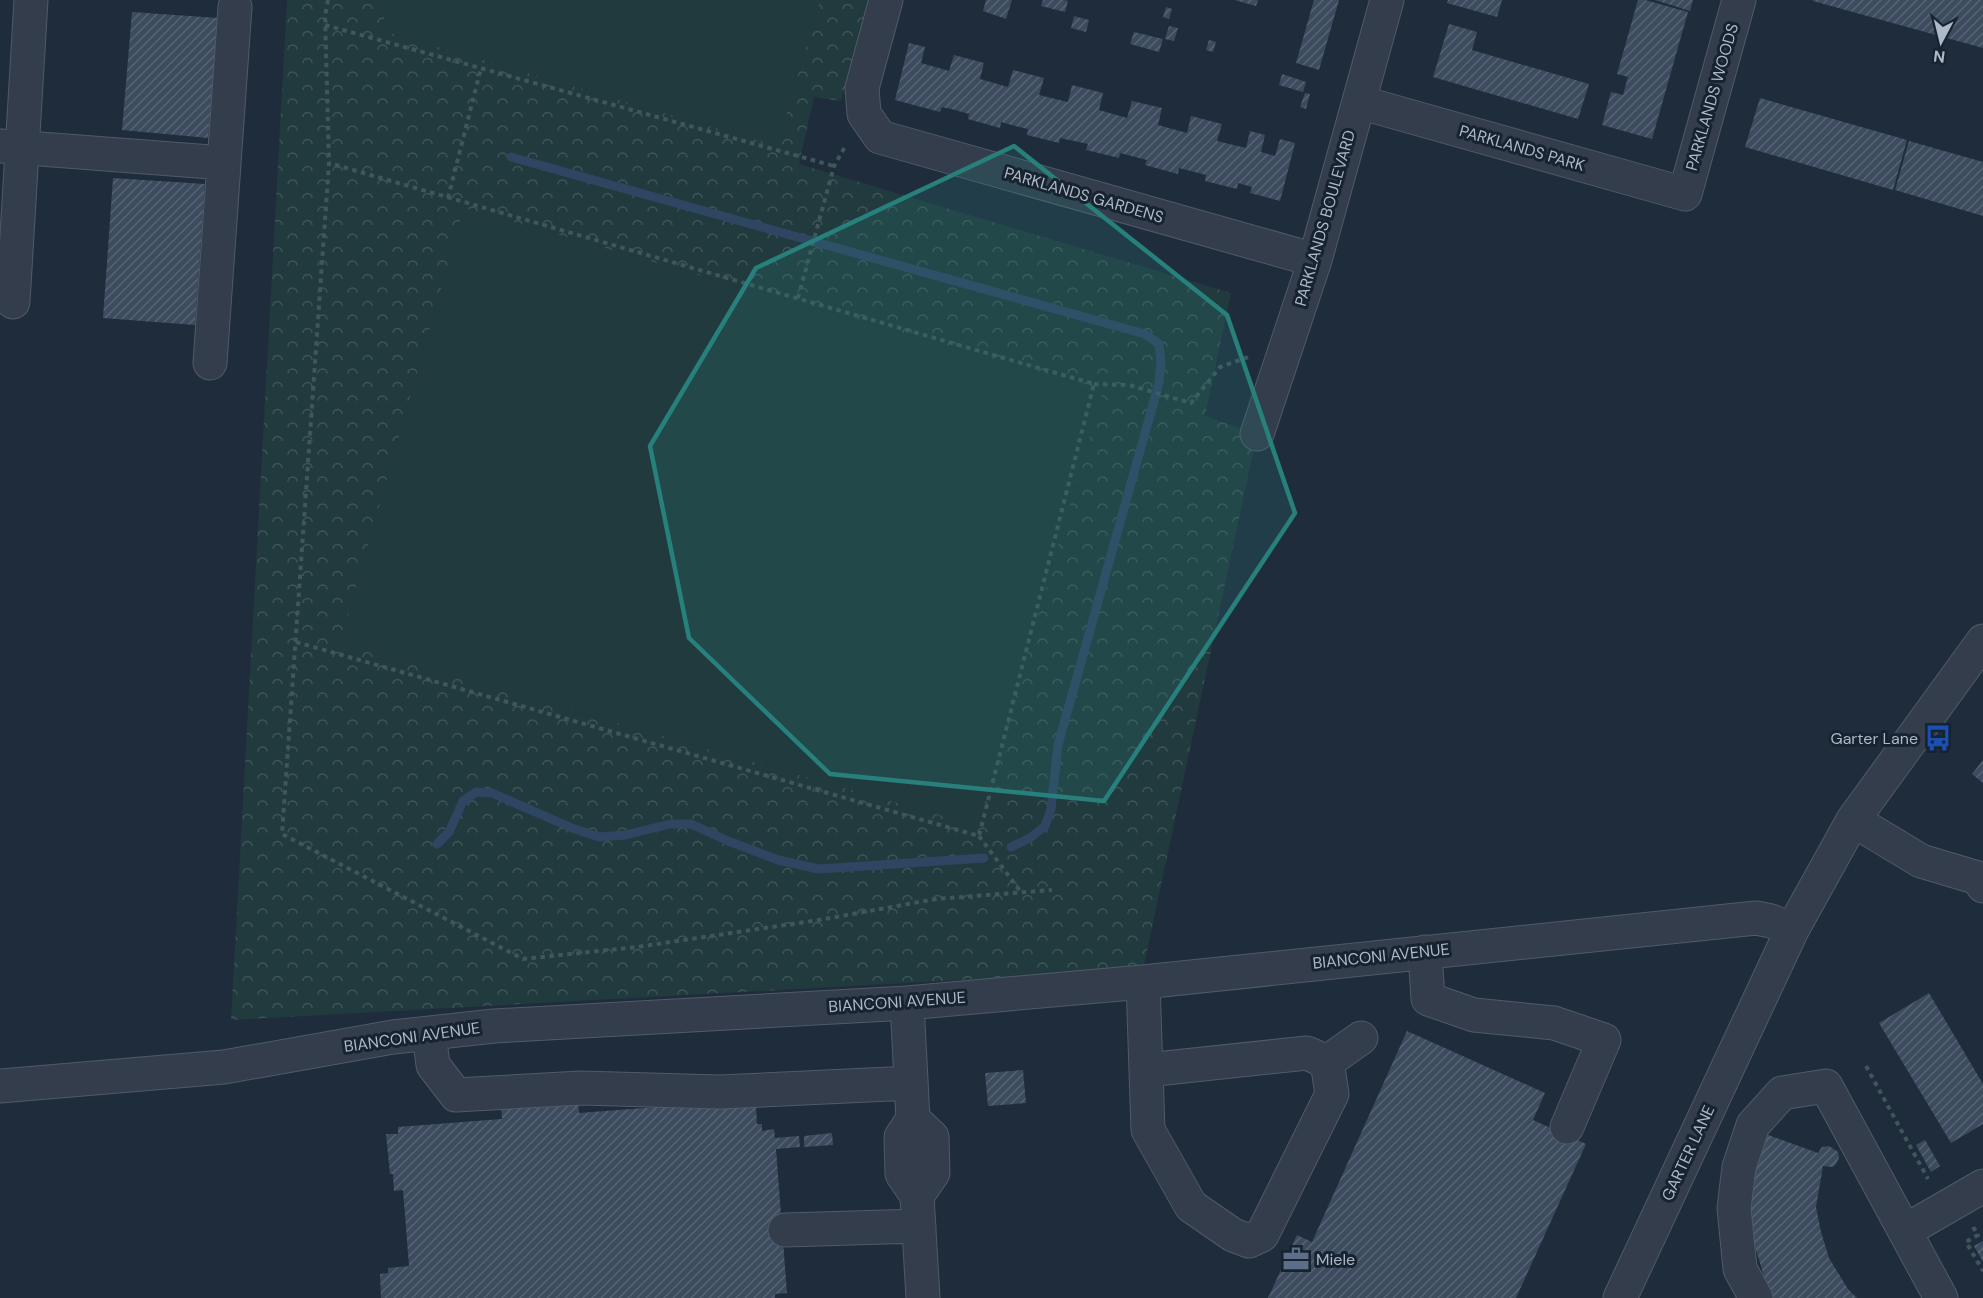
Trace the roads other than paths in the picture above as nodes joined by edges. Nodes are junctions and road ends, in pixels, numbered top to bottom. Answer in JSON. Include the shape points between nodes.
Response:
{"nodes":[{"id":1,"x":31,"y":0,"type":"edge"},
{"id":2,"x":886,"y":0,"type":"edge"},
{"id":3,"x":1387,"y":0,"type":"edge"},
{"id":4,"x":1739,"y":0,"type":"edge"},
{"id":5,"x":235,"y":7,"type":"dead end"},
{"id":6,"x":1359,"y":102,"type":"junction"},
{"id":7,"x":11,"y":147,"type":"edge"},
{"id":8,"x":224,"y":163,"type":"junction"},
{"id":9,"x":1685,"y":194,"type":"joint"},
{"id":10,"x":1315,"y":260,"type":"junction"},
{"id":11,"x":13,"y":303,"type":"dead end"},
{"id":12,"x":210,"y":363,"type":"dead end"},
{"id":13,"x":1257,"y":434,"type":"dead end"},
{"id":14,"x":1983,"y":641,"type":"edge"},
{"id":15,"x":1853,"y":820,"type":"junction"},
{"id":16,"x":1981,"y":878,"type":"edge"},
{"id":17,"x":1792,"y":930,"type":"junction"},
{"id":18,"x":1425,"y":952,"type":"junction"},
{"id":19,"x":1143,"y":982,"type":"junction"},
{"id":20,"x":907,"y":1003,"type":"junction"},
{"id":21,"x":429,"y":1033,"type":"junction"},
{"id":22,"x":1361,"y":1038,"type":"dead end"},
{"id":23,"x":1327,"y":1062,"type":"junction"},
{"id":24,"x":1147,"y":1070,"type":"junction"},
{"id":25,"x":911,"y":1083,"type":"junction"},
{"id":26,"x":0,"y":1086,"type":"edge"},
{"id":27,"x":1567,"y":1127,"type":"dead end"},
{"id":28,"x":1983,"y":1186,"type":"edge"},
{"id":29,"x":918,"y":1211,"type":"junction"},
{"id":30,"x":785,"y":1230,"type":"dead end"},
{"id":31,"x":1905,"y":1231,"type":"junction"},
{"id":32,"x":923,"y":1298,"type":"edge"},
{"id":33,"x":1620,"y":1298,"type":"edge"},
{"id":34,"x":1756,"y":1298,"type":"edge"},
{"id":35,"x":1941,"y":1298,"type":"edge"}],
"edges":[{"from":1,"to":7,"type":"street"},
{"from":2,"to":10,"type":"street","name":"PARKLANDS GARDENS","via":[[862,88],[864,114],[880,137]]},
{"from":3,"to":6,"type":"street","name":"PARKLANDS BOULEVARD"},
{"from":4,"to":9,"type":"street","name":"PARKLANDS WOODS"},
{"from":5,"to":8,"type":"street"},
{"from":6,"to":9,"type":"street","name":"PARKLANDS PARK"},
{"from":6,"to":10,"type":"street","name":"PARKLANDS BOULEVARD"},
{"from":7,"to":8,"type":"street"},
{"from":7,"to":11,"type":"street"},
{"from":8,"to":12,"type":"street"},
{"from":10,"to":13,"type":"street","name":"PARKLANDS BOULEVARD"},
{"from":14,"to":15,"type":"street","name":"GARTER LANE"},
{"from":15,"to":16,"type":"street","via":[[1921,861]]},
{"from":15,"to":17,"type":"street","name":"GARTER LANE"},
{"from":17,"to":18,"type":"street","name":"BIANCONI AVENUE","via":[[1756,918]]},
{"from":17,"to":33,"type":"street","name":"GARTER LANE"},
{"from":18,"to":19,"type":"street","name":"BIANCONI AVENUE"},
{"from":18,"to":27,"type":"street","via":[[1428,999],[1474,1015],[1554,1023],[1604,1040]]},
{"from":19,"to":20,"type":"street","name":"BIANCONI AVENUE"},
{"from":19,"to":24,"type":"street"},
{"from":20,"to":21,"type":"street","name":"BIANCONI AVENUE"},
{"from":20,"to":25,"type":"street"},
{"from":21,"to":25,"type":"street","via":[[433,1065],[456,1095],[580,1088],[720,1092]]},
{"from":21,"to":26,"type":"street","name":"BIANCONI AVENUE","via":[[224,1067]]},
{"from":22,"to":23,"type":"street"},
{"from":23,"to":24,"type":"street","via":[[1307,1053]]},
{"from":23,"to":24,"type":"street","via":[[1332,1094],[1262,1236],[1249,1241],[1233,1235],[1191,1206],[1148,1130]]},
{"from":25,"to":29,"type":"street","via":[[913,1119],[901,1137],[902,1174]]},
{"from":28,"to":31,"type":"street"},
{"from":29,"to":30,"type":"street"},
{"from":29,"to":32,"type":"street"},
{"from":31,"to":34,"type":"street","via":[[1826,1086],[1782,1093],[1753,1125],[1739,1167],[1734,1208],[1740,1269]]},
{"from":31,"to":35,"type":"street"}]}
